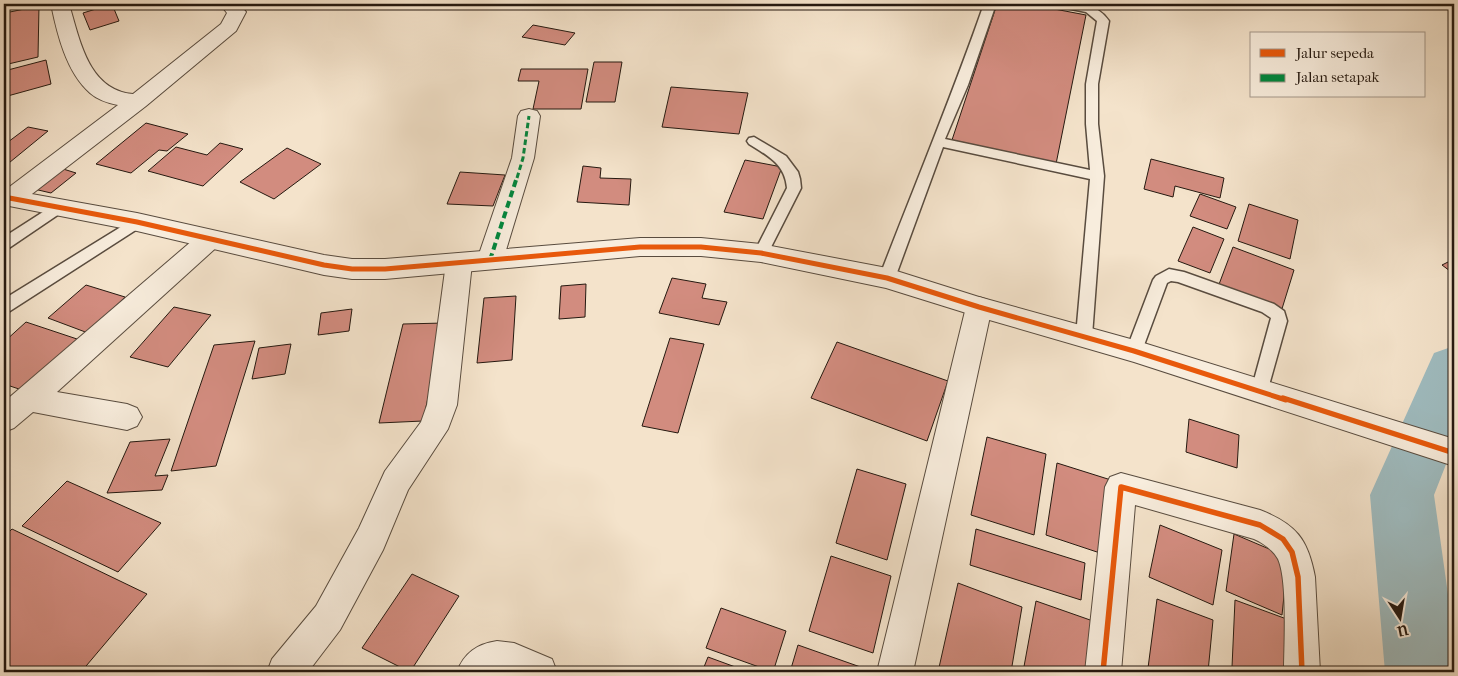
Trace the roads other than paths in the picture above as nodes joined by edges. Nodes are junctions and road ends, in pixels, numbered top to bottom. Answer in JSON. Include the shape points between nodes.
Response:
{"nodes":[{"id":1,"x":60,"y":4,"type":"edge"},
{"id":2,"x":229,"y":4,"type":"edge"},
{"id":3,"x":990,"y":4,"type":"edge"},
{"id":4,"x":1060,"y":4,"type":"edge"},
{"id":5,"x":138,"y":101,"type":"junction"},
{"id":6,"x":529,"y":116,"type":"dead end"},
{"id":7,"x":754,"y":141,"type":"dead end"},
{"id":8,"x":938,"y":142,"type":"junction"},
{"id":9,"x":1097,"y":176,"type":"junction"},
{"id":10,"x":7,"y":198,"type":"edge"},
{"id":11,"x":60,"y":206,"type":"junction"},
{"id":12,"x":137,"y":222,"type":"junction"},
{"id":13,"x":209,"y":240,"type":"junction"},
{"id":14,"x":4,"y":244,"type":"edge"},
{"id":15,"x":761,"y":253,"type":"junction"},
{"id":16,"x":490,"y":260,"type":"junction"},
{"id":17,"x":459,"y":263,"type":"junction"},
{"id":18,"x":887,"y":278,"type":"junction"},
{"id":19,"x":4,"y":307,"type":"edge"},
{"id":20,"x":979,"y":307,"type":"junction"},
{"id":21,"x":1084,"y":336,"type":"junction"},
{"id":22,"x":1134,"y":351,"type":"junction"},
{"id":23,"x":1260,"y":391,"type":"junction"},
{"id":24,"x":28,"y":399,"type":"junction"},
{"id":25,"x":127,"y":417,"type":"dead end"},
{"id":26,"x":4,"y":419,"type":"edge"},
{"id":27,"x":1454,"y":453,"type":"edge"},
{"id":28,"x":285,"y":672,"type":"edge"},
{"id":29,"x":476,"y":672,"type":"edge"},
{"id":30,"x":540,"y":672,"type":"edge"},
{"id":31,"x":895,"y":672,"type":"edge"},
{"id":32,"x":1103,"y":672,"type":"edge"},
{"id":33,"x":1302,"y":672,"type":"edge"}],
"edges":[{"from":1,"to":5,"type":"street","via":[[83,71],[96,89],[120,100]]},
{"from":2,"to":5,"type":"street","via":[[237,12],[229,27]]},
{"from":3,"to":8,"type":"lane"},
{"from":4,"to":9,"type":"lane","via":[[1087,8],[1096,12],[1103,21],[1092,84]]},
{"from":5,"to":10,"type":"street"},
{"from":6,"to":16,"type":"street","via":[[523,158]]},
{"from":7,"to":15,"type":"lane","via":[[783,159],[794,181],[794,188]]},
{"from":8,"to":9,"type":"lane"},
{"from":8,"to":18,"type":"lane"},
{"from":9,"to":21,"type":"lane"},
{"from":10,"to":11,"type":"street"},
{"from":11,"to":12,"type":"street"},
{"from":11,"to":14,"type":"lane"},
{"from":12,"to":13,"type":"street"},
{"from":12,"to":19,"type":"lane"},
{"from":13,"to":17,"type":"street","via":[[352,269]]},
{"from":13,"to":24,"type":"street"},
{"from":15,"to":16,"type":"street","via":[[701,246]]},
{"from":15,"to":18,"type":"street"},
{"from":16,"to":17,"type":"street"},
{"from":17,"to":28,"type":"street","via":[[442,405],[433,429],[396,481],[328,618]]},
{"from":18,"to":20,"type":"street"},
{"from":20,"to":21,"type":"street"},
{"from":20,"to":31,"type":"street"},
{"from":21,"to":22,"type":"street"},
{"from":22,"to":23,"type":"street"},
{"from":22,"to":23,"type":"lane","via":[[1161,280],[1169,275],[1179,276],[1268,308],[1278,315]]},
{"from":23,"to":27,"type":"street"},
{"from":24,"to":25,"type":"street"},
{"from":24,"to":26,"type":"street"},
{"from":29,"to":30,"type":"street","via":[[490,660],[500,658]]},
{"from":32,"to":33,"type":"street","via":[[1121,487],[1260,525],[1283,540],[1292,551],[1298,568]]}]}
